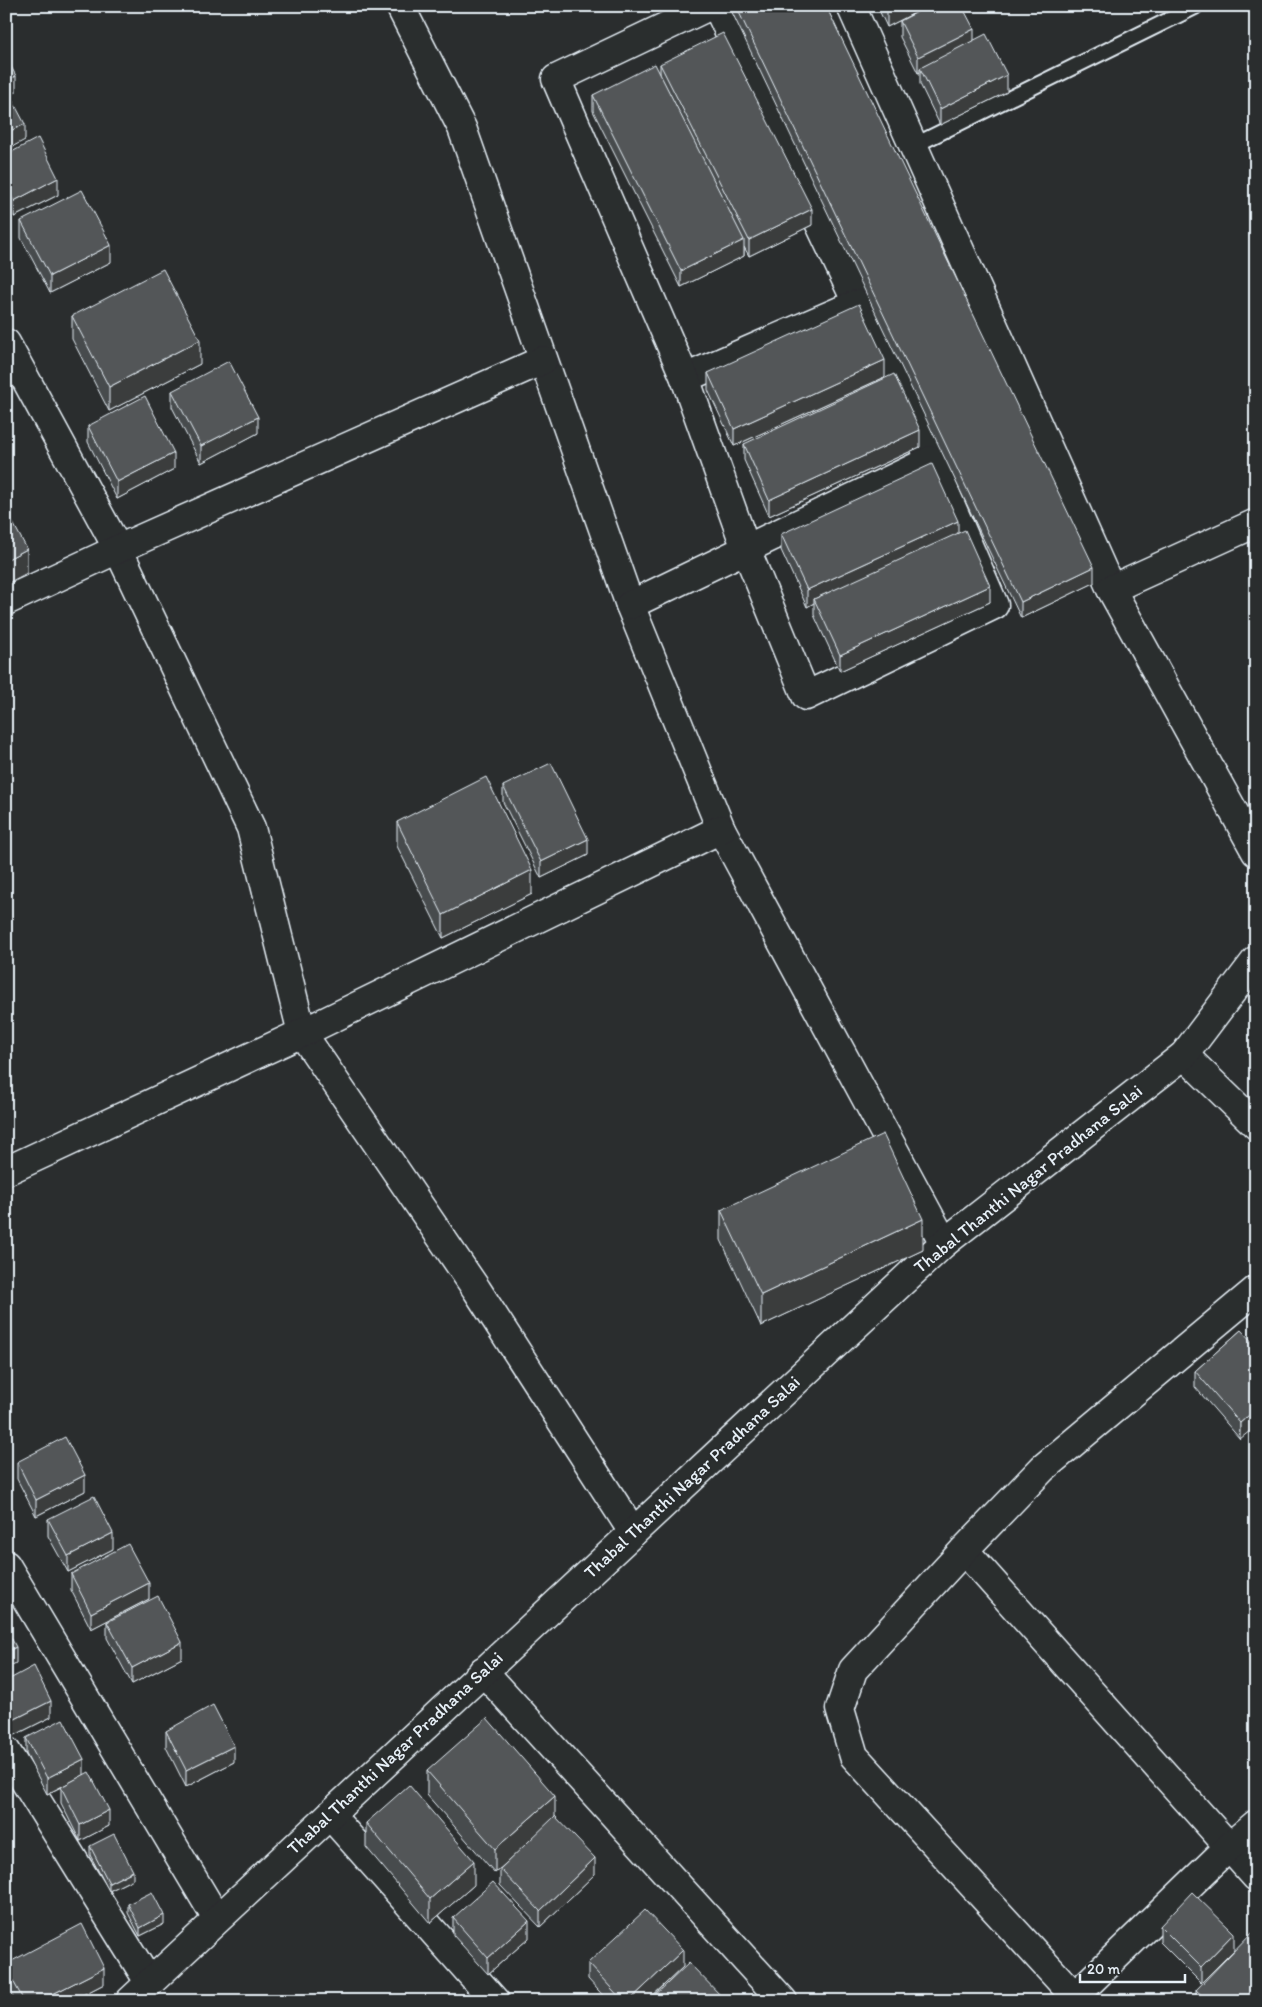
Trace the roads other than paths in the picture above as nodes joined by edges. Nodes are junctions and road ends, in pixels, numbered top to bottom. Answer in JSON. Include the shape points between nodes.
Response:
{"nodes":[{"id":1,"x":400,"y":6,"type":"edge"},
{"id":2,"x":709,"y":6,"type":"edge"},
{"id":3,"x":718,"y":6,"type":"edge"},
{"id":4,"x":851,"y":6,"type":"edge"},
{"id":5,"x":1195,"y":7,"type":"edge"},
{"id":6,"x":913,"y":146,"type":"junction"},
{"id":7,"x":856,"y":304,"type":"junction"},
{"id":8,"x":6,"y":343,"type":"edge"},
{"id":9,"x":543,"y":360,"type":"junction"},
{"id":10,"x":685,"y":378,"type":"junction"},
{"id":11,"x":931,"y":460,"type":"junction"},
{"id":12,"x":1256,"y":523,"type":"edge"},
{"id":13,"x":118,"y":549,"type":"junction"},
{"id":14,"x":746,"y":550,"type":"junction"},
{"id":15,"x":1111,"y":589,"type":"junction"},
{"id":16,"x":6,"y":601,"type":"edge"},
{"id":17,"x":630,"y":605,"type":"junction"},
{"id":18,"x":721,"y":829,"type":"junction"},
{"id":19,"x":1256,"y":852,"type":"edge"},
{"id":20,"x":1256,"y":960,"type":"edge"},
{"id":21,"x":302,"y":1033,"type":"junction"},
{"id":22,"x":1184,"y":1055,"type":"junction"},
{"id":23,"x":1256,"y":1125,"type":"edge"},
{"id":24,"x":6,"y":1171,"type":"edge"},
{"id":25,"x":944,"y":1242,"type":"junction"},
{"id":26,"x":1256,"y":1290,"type":"edge"},
{"id":27,"x":632,"y":1532,"type":"junction"},
{"id":28,"x":964,"y":1550,"type":"junction"},
{"id":29,"x":6,"y":1565,"type":"edge"},
{"id":30,"x":483,"y":1672,"type":"junction"},
{"id":31,"x":6,"y":1751,"type":"edge"},
{"id":32,"x":330,"y":1814,"type":"junction"},
{"id":33,"x":1256,"y":1824,"type":"edge"},
{"id":34,"x":1229,"y":1847,"type":"junction"},
{"id":35,"x":1256,"y":1877,"type":"edge"},
{"id":36,"x":217,"y":1919,"type":"junction"},
{"id":37,"x":143,"y":1993,"type":"edge"},
{"id":38,"x":1077,"y":1998,"type":"edge"},
{"id":39,"x":495,"y":2001,"type":"edge"},
{"id":40,"x":783,"y":2001,"type":"edge"}],
"edges":[{"from":1,"to":9,"type":"street","via":[[462,128]]},
{"from":2,"to":10,"type":"street","via":[[556,79]]},
{"from":3,"to":7,"type":"street"},
{"from":4,"to":6,"type":"street"},
{"from":5,"to":6,"type":"lane"},
{"from":6,"to":15,"type":"street"},
{"from":7,"to":10,"type":"street"},
{"from":7,"to":11,"type":"street"},
{"from":8,"to":13,"type":"street"},
{"from":9,"to":13,"type":"street"},
{"from":9,"to":17,"type":"street"},
{"from":10,"to":14,"type":"street"},
{"from":11,"to":14,"type":"street"},
{"from":11,"to":14,"type":"street","via":[[994,605],[985,610],[806,696]]},
{"from":12,"to":15,"type":"street"},
{"from":13,"to":16,"type":"street"},
{"from":13,"to":21,"type":"street","via":[[251,828]]},
{"from":14,"to":17,"type":"street"},
{"from":15,"to":19,"type":"street"},
{"from":17,"to":18,"type":"street"},
{"from":18,"to":21,"type":"street"},
{"from":18,"to":25,"type":"street"},
{"from":20,"to":22,"type":"street","name":"Thabal Thanthi Nagar Pradhana Salai"},
{"from":21,"to":24,"type":"street"},
{"from":21,"to":27,"type":"street","via":[[477,1290]]},
{"from":22,"to":23,"type":"street"},
{"from":22,"to":25,"type":"street","name":"Thabal Thanthi Nagar Pradhana Salai"},
{"from":25,"to":27,"type":"street","name":"Thabal Thanthi Nagar Pradhana Salai"},
{"from":26,"to":28,"type":"street","via":[[1043,1468]]},
{"from":27,"to":30,"type":"street","name":"Thabal Thanthi Nagar Pradhana Salai"},
{"from":28,"to":34,"type":"street"},
{"from":28,"to":38,"type":"street","via":[[853,1670],[840,1709],[854,1756]]},
{"from":29,"to":36,"type":"street"},
{"from":30,"to":32,"type":"street","name":"Thabal Thanthi Nagar Pradhana Salai"},
{"from":30,"to":40,"type":"street"},
{"from":31,"to":37,"type":"street"},
{"from":32,"to":36,"type":"street","name":"Thabal Thanthi Nagar Pradhana Salai"},
{"from":32,"to":39,"type":"street"},
{"from":33,"to":34,"type":"street"},
{"from":34,"to":35,"type":"street"},
{"from":34,"to":38,"type":"street"},
{"from":36,"to":37,"type":"street","name":"Thabal Thanthi Nagar Pradhana Salai"}]}
